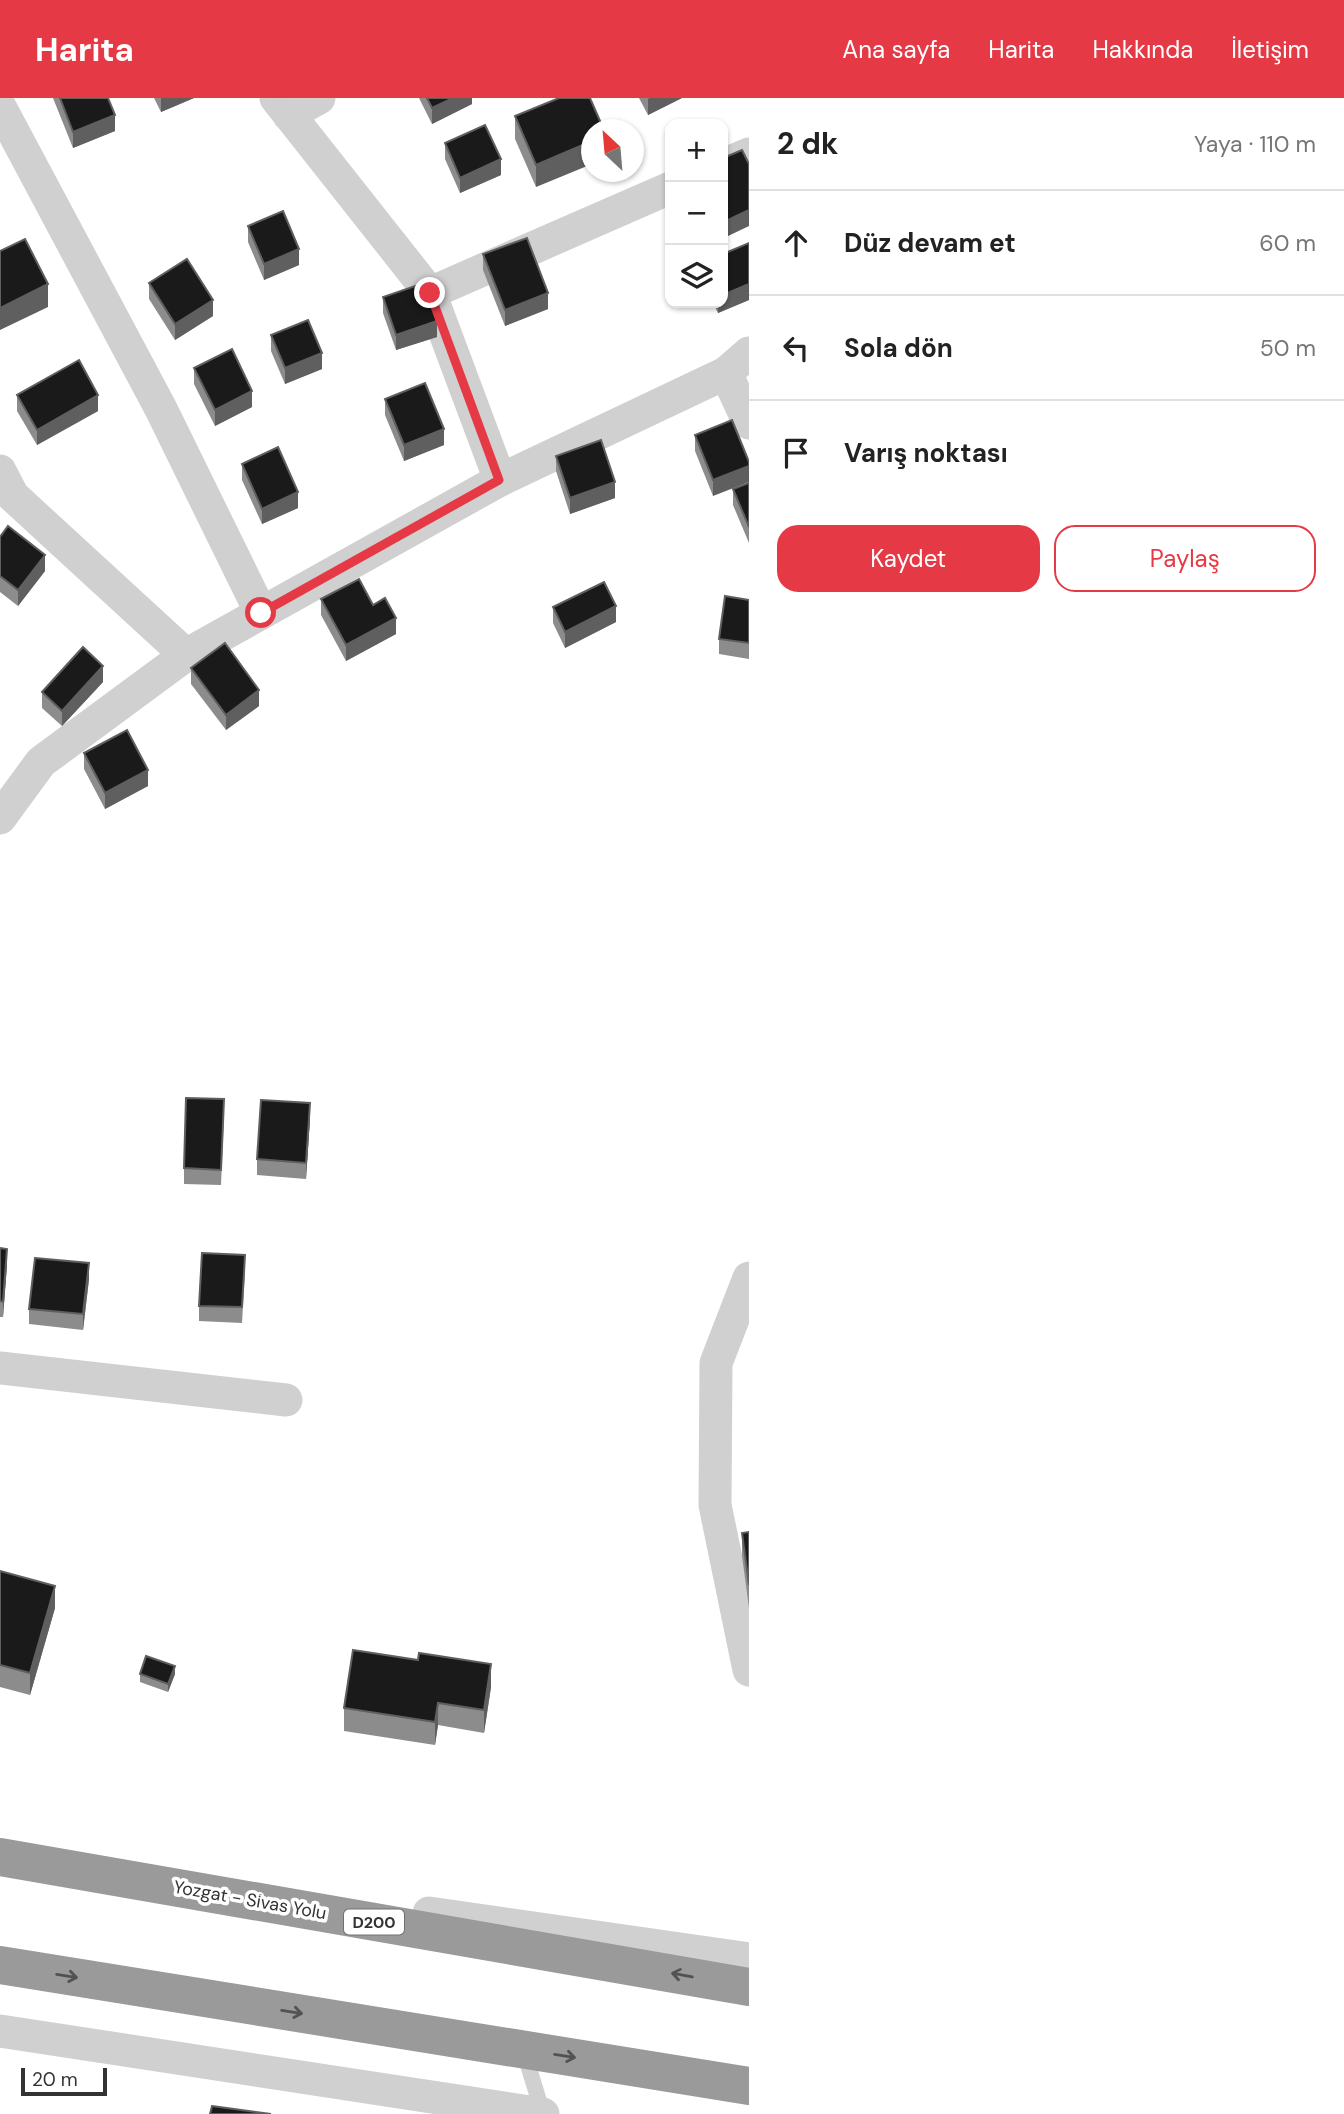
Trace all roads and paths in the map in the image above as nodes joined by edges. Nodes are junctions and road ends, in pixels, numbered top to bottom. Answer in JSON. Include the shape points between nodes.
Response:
{"nodes":[{"id":1,"x":318,"y":98,"type":"edge"},
{"id":2,"x":282,"y":106,"type":"edge"},
{"id":3,"x":0,"y":107,"type":"edge"},
{"id":4,"x":749,"y":154,"type":"edge"},
{"id":5,"x":728,"y":163,"type":"edge"},
{"id":6,"x":665,"y":190,"type":"edge"},
{"id":7,"x":430,"y":293,"type":"junction"},
{"id":8,"x":738,"y":363,"type":"edge"},
{"id":9,"x":749,"y":423,"type":"edge"},
{"id":10,"x":499,"y":480,"type":"junction"},
{"id":11,"x":4,"y":490,"type":"edge"},
{"id":12,"x":261,"y":613,"type":"junction"},
{"id":13,"x":186,"y":655,"type":"junction"},
{"id":14,"x":0,"y":818,"type":"edge"},
{"id":15,"x":749,"y":1278,"type":"edge"},
{"id":16,"x":0,"y":1367,"type":"edge"},
{"id":17,"x":286,"y":1400,"type":"dead end"},
{"id":18,"x":749,"y":1670,"type":"edge"},
{"id":19,"x":0,"y":1850,"type":"edge"},
{"id":20,"x":0,"y":1857,"type":"edge"},
{"id":21,"x":749,"y":1959,"type":"edge"},
{"id":22,"x":0,"y":1965,"type":"edge"},
{"id":23,"x":749,"y":1987,"type":"edge"},
{"id":24,"x":0,"y":2031,"type":"edge"},
{"id":25,"x":523,"y":2050,"type":"junction"},
{"id":26,"x":749,"y":2086,"type":"edge"},
{"id":27,"x":543,"y":2114,"type":"edge"}],
"edges":[{"from":1,"to":2,"type":"street"},
{"from":2,"to":7,"type":"street"},
{"from":3,"to":12,"type":"street","via":[[161,409]]},
{"from":4,"to":5,"type":"street"},
{"from":6,"to":7,"type":"street"},
{"from":7,"to":10,"type":"street"},
{"from":8,"to":9,"type":"street"},
{"from":8,"to":10,"type":"street"},
{"from":10,"to":12,"type":"street"},
{"from":11,"to":13,"type":"street"},
{"from":12,"to":13,"type":"street"},
{"from":13,"to":14,"type":"street","via":[[41,762]]},
{"from":15,"to":18,"type":"street","via":[[716,1363],[715,1505]]},
{"from":16,"to":17,"type":"street"},
{"from":19,"to":21,"type":"street"},
{"from":23,"to":20,"type":"highway","name":"Yozgat - Sivas Yolu","number":"D200","one_way":true},
{"from":22,"to":25,"type":"highway","one_way":true},
{"from":24,"to":27,"type":"street"},
{"from":25,"to":26,"type":"highway","one_way":true},
{"from":25,"to":27,"type":"lane"}]}
